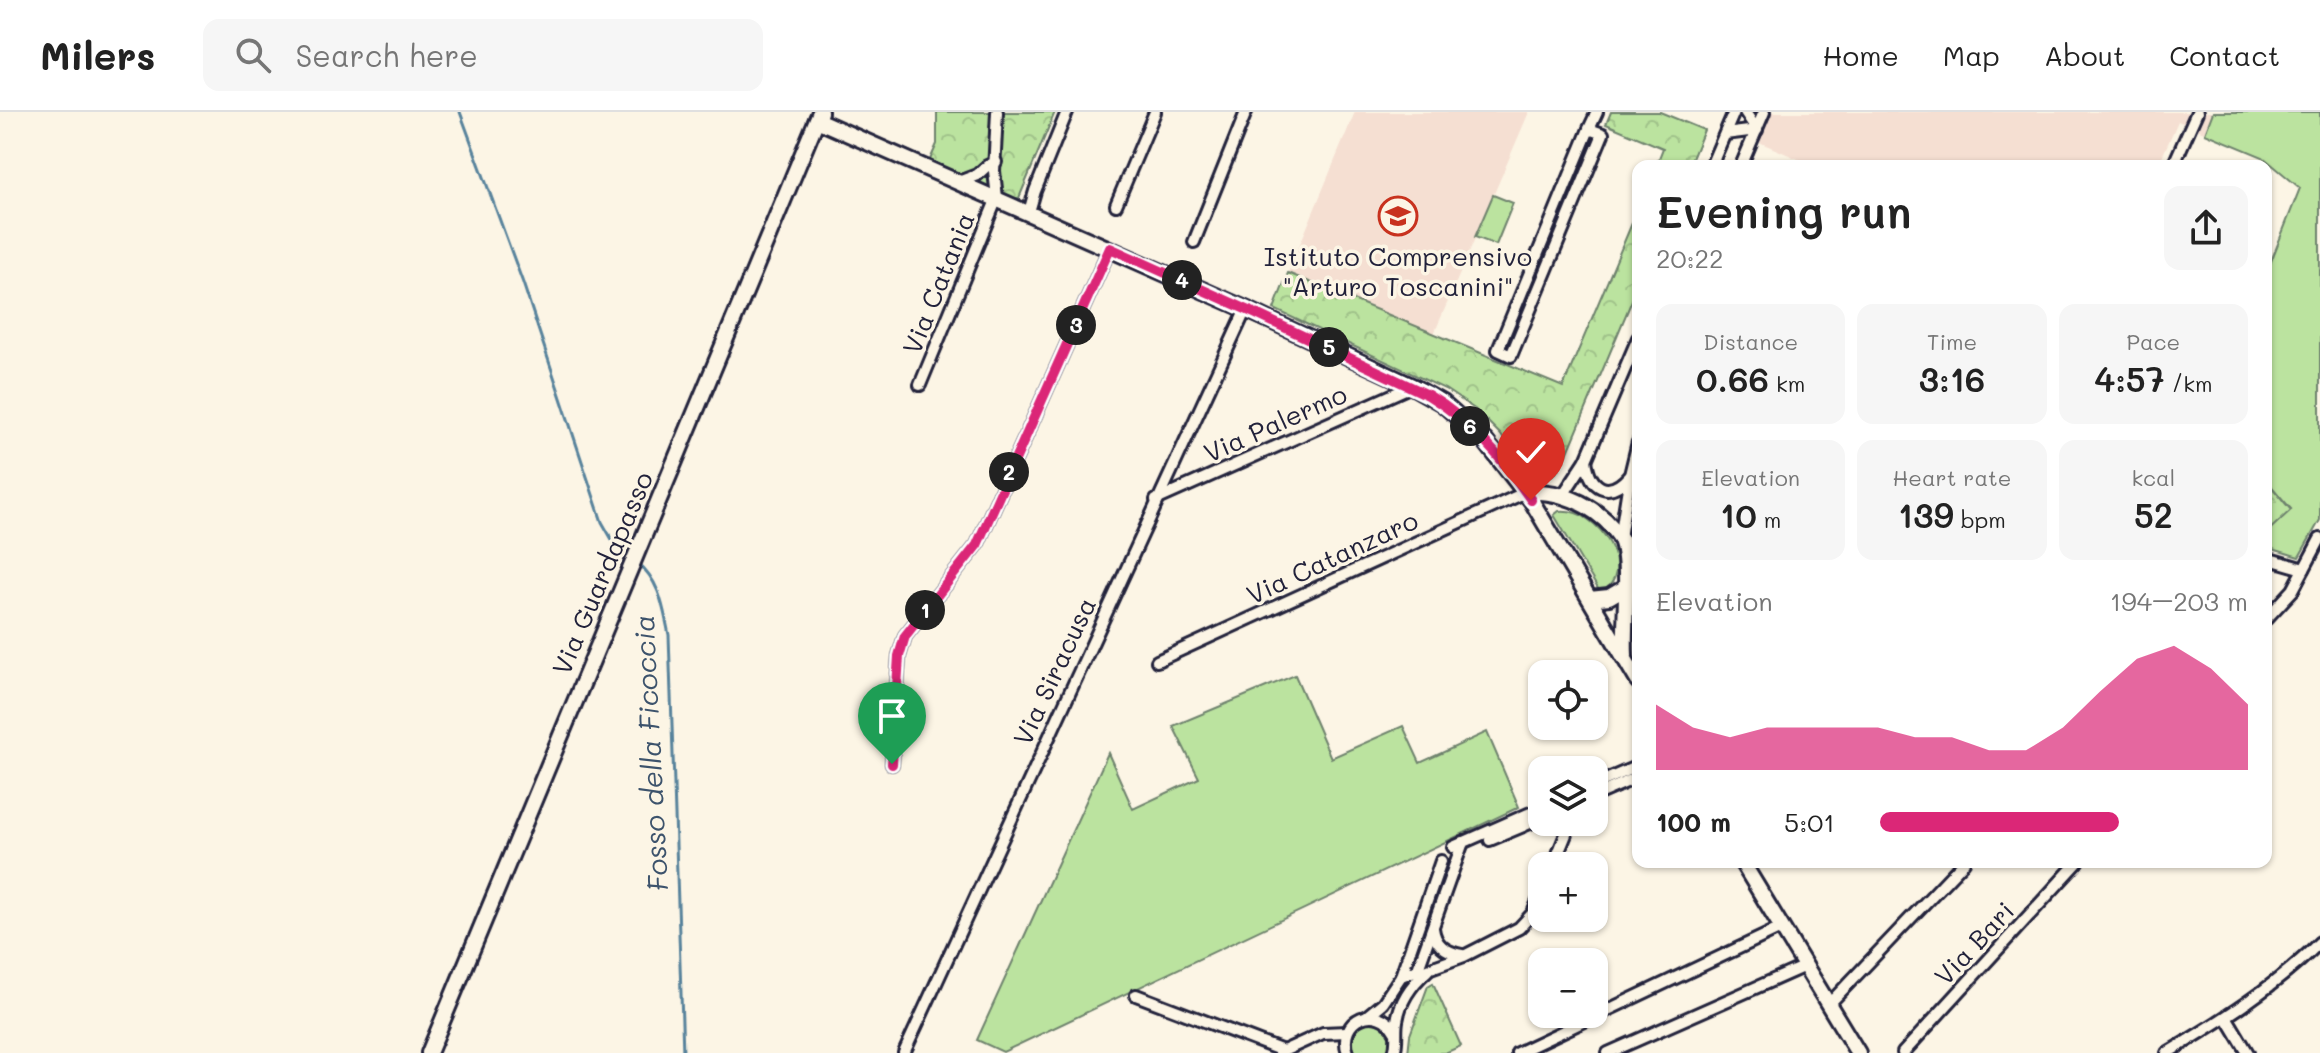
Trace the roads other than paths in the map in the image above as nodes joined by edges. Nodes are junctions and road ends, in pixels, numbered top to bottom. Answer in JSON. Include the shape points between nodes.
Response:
{"nodes":[{"id":1,"x":997,"y":112,"type":"edge"},
{"id":2,"x":1067,"y":112,"type":"edge"},
{"id":3,"x":1155,"y":112,"type":"edge"},
{"id":4,"x":1246,"y":112,"type":"edge"},
{"id":5,"x":1597,"y":112,"type":"edge"},
{"id":6,"x":1734,"y":112,"type":"edge"},
{"id":7,"x":1745,"y":112,"type":"edge"},
{"id":8,"x":1764,"y":112,"type":"edge"},
{"id":9,"x":2197,"y":112,"type":"edge"},
{"id":10,"x":819,"y":116,"type":"edge"},
{"id":11,"x":1589,"y":129,"type":"junction"},
{"id":12,"x":1757,"y":130,"type":"junction"},
{"id":13,"x":1725,"y":134,"type":"junction"},
{"id":14,"x":1714,"y":160,"type":"edge"},
{"id":15,"x":1744,"y":160,"type":"edge"},
{"id":16,"x":2176,"y":160,"type":"edge"},
{"id":17,"x":996,"y":162,"type":"junction"},
{"id":18,"x":961,"y":181,"type":"junction"},
{"id":19,"x":997,"y":198,"type":"junction"},
{"id":20,"x":1116,"y":205,"type":"dead end"},
{"id":21,"x":1029,"y":212,"type":"junction"},
{"id":22,"x":1194,"y":242,"type":"dead end"},
{"id":23,"x":1110,"y":248,"type":"junction"},
{"id":24,"x":1246,"y":309,"type":"junction"},
{"id":25,"x":1632,"y":352,"type":"edge"},
{"id":26,"x":920,"y":385,"type":"dead end"},
{"id":27,"x":1412,"y":386,"type":"junction"},
{"id":28,"x":1586,"y":460,"type":"junction"},
{"id":29,"x":1632,"y":467,"type":"edge"},
{"id":30,"x":1630,"y":475,"type":"junction"},
{"id":31,"x":1526,"y":492,"type":"junction"},
{"id":32,"x":1563,"y":495,"type":"junction"},
{"id":33,"x":1156,"y":500,"type":"junction"},
{"id":34,"x":1541,"y":516,"type":"junction"},
{"id":35,"x":1620,"y":538,"type":"junction"},
{"id":36,"x":2320,"y":539,"type":"edge"},
{"id":37,"x":1632,"y":546,"type":"edge"},
{"id":38,"x":2272,"y":560,"type":"edge"},
{"id":39,"x":2304,"y":569,"type":"junction"},
{"id":40,"x":1632,"y":584,"type":"edge"},
{"id":41,"x":1590,"y":599,"type":"junction"},
{"id":42,"x":2272,"y":613,"type":"edge"},
{"id":43,"x":1626,"y":660,"type":"junction"},
{"id":44,"x":1157,"y":661,"type":"dead end"},
{"id":45,"x":1632,"y":670,"type":"edge"},
{"id":46,"x":892,"y":764,"type":"dead end"},
{"id":47,"x":1632,"y":769,"type":"edge"},
{"id":48,"x":1608,"y":779,"type":"edge"},
{"id":49,"x":1632,"y":780,"type":"edge"},
{"id":50,"x":1608,"y":790,"type":"edge"},
{"id":51,"x":1528,"y":814,"type":"edge"},
{"id":52,"x":1528,"y":824,"type":"edge"},
{"id":53,"x":1490,"y":840,"type":"dead end"},
{"id":54,"x":1441,"y":861,"type":"dead end"},
{"id":55,"x":1746,"y":868,"type":"edge"},
{"id":56,"x":1958,"y":868,"type":"edge"},
{"id":57,"x":2073,"y":868,"type":"edge"},
{"id":58,"x":1434,"y":882,"type":"junction"},
{"id":59,"x":1447,"y":887,"type":"junction"},
{"id":60,"x":1528,"y":918,"type":"edge"},
{"id":61,"x":1433,"y":926,"type":"junction"},
{"id":62,"x":1781,"y":928,"type":"junction"},
{"id":63,"x":2320,"y":942,"type":"edge"},
{"id":64,"x":1464,"y":956,"type":"junction"},
{"id":65,"x":1805,"y":966,"type":"junction"},
{"id":66,"x":1422,"y":970,"type":"junction"},
{"id":67,"x":1401,"y":976,"type":"junction"},
{"id":68,"x":1136,"y":995,"type":"dead end"},
{"id":69,"x":1829,"y":1004,"type":"junction"},
{"id":70,"x":1367,"y":1016,"type":"junction"},
{"id":71,"x":2227,"y":1018,"type":"junction"},
{"id":72,"x":1347,"y":1032,"type":"junction"},
{"id":73,"x":1396,"y":1034,"type":"junction"},
{"id":74,"x":1281,"y":1052,"type":"edge"},
{"id":75,"x":429,"y":1053,"type":"edge"},
{"id":76,"x":904,"y":1053,"type":"edge"},
{"id":77,"x":1348,"y":1053,"type":"edge"},
{"id":78,"x":1394,"y":1053,"type":"edge"},
{"id":79,"x":1517,"y":1053,"type":"edge"},
{"id":80,"x":1608,"y":1053,"type":"edge"},
{"id":81,"x":1858,"y":1053,"type":"edge"},
{"id":82,"x":1903,"y":1053,"type":"edge"},
{"id":83,"x":2167,"y":1053,"type":"edge"},
{"id":84,"x":2248,"y":1053,"type":"edge"}],
"edges":[{"from":1,"to":17,"type":"street"},
{"from":2,"to":21,"type":"street"},
{"from":3,"to":20,"type":"street"},
{"from":4,"to":22,"type":"street"},
{"from":5,"to":11,"type":"street"},
{"from":6,"to":13,"type":"street"},
{"from":7,"to":12,"type":"street"},
{"from":8,"to":12,"type":"street"},
{"from":9,"to":16,"type":"street"},
{"from":10,"to":18,"type":"street"},
{"from":10,"to":75,"type":"street","name":"Via Guardapasso"},
{"from":11,"to":11,"type":"street","via":[[1498,350],[1511,356],[1603,134]]},
{"from":12,"to":13,"type":"street"},
{"from":12,"to":15,"type":"street"},
{"from":13,"to":14,"type":"street"},
{"from":17,"to":18,"type":"street"},
{"from":17,"to":19,"type":"street"},
{"from":18,"to":19,"type":"street"},
{"from":19,"to":21,"type":"street"},
{"from":19,"to":26,"type":"street","name":"Via Catania"},
{"from":21,"to":23,"type":"street"},
{"from":23,"to":24,"type":"street"},
{"from":23,"to":46,"type":"street","via":[[977,545],[905,636]]},
{"from":24,"to":27,"type":"street"},
{"from":24,"to":33,"type":"street","name":"Via Siracusa"},
{"from":25,"to":28,"type":"street"},
{"from":27,"to":31,"type":"street","via":[[1470,427]]},
{"from":27,"to":33,"type":"street","name":"Via Palermo"},
{"from":28,"to":30,"type":"street","via":[[1590,479],[1603,488],[1618,487]]},
{"from":28,"to":32,"type":"street"},
{"from":29,"to":30,"type":"street"},
{"from":30,"to":35,"type":"street"},
{"from":31,"to":32,"type":"street"},
{"from":31,"to":34,"type":"street"},
{"from":31,"to":44,"type":"street","name":"Via Catanzaro"},
{"from":32,"to":34,"type":"street"},
{"from":32,"to":35,"type":"street","via":[[1598,514]]},
{"from":33,"to":76,"type":"street","name":"Via Siracusa"},
{"from":34,"to":41,"type":"street"},
{"from":35,"to":37,"type":"street"},
{"from":35,"to":40,"type":"street"},
{"from":36,"to":39,"type":"street"},
{"from":38,"to":39,"type":"street"},
{"from":39,"to":42,"type":"street"},
{"from":40,"to":41,"type":"street","via":[[1612,596]]},
{"from":40,"to":43,"type":"street","via":[[1624,622]]},
{"from":41,"to":43,"type":"street"},
{"from":43,"to":45,"type":"street"},
{"from":47,"to":48,"type":"street"},
{"from":49,"to":50,"type":"street"},
{"from":51,"to":59,"type":"street","via":[[1458,844]]},
{"from":52,"to":53,"type":"street"},
{"from":54,"to":58,"type":"street"},
{"from":55,"to":62,"type":"street"},
{"from":56,"to":69,"type":"street"},
{"from":57,"to":82,"type":"street","name":"Via Bari"},
{"from":58,"to":59,"type":"street"},
{"from":58,"to":67,"type":"street"},
{"from":59,"to":61,"type":"street"},
{"from":60,"to":64,"type":"street"},
{"from":61,"to":64,"type":"street","via":[[1438,944]]},
{"from":61,"to":66,"type":"street"},
{"from":62,"to":65,"type":"street"},
{"from":62,"to":79,"type":"street"},
{"from":63,"to":71,"type":"street"},
{"from":64,"to":66,"type":"street"},
{"from":65,"to":69,"type":"street"},
{"from":65,"to":80,"type":"street"},
{"from":66,"to":67,"type":"street"},
{"from":66,"to":73,"type":"street","via":[[1399,1010]]},
{"from":67,"to":70,"type":"street"},
{"from":68,"to":74,"type":"street"},
{"from":69,"to":81,"type":"street"},
{"from":70,"to":72,"type":"street"},
{"from":70,"to":73,"type":"street","via":[[1385,1019]]},
{"from":71,"to":83,"type":"street"},
{"from":71,"to":84,"type":"street"},
{"from":72,"to":74,"type":"street","via":[[1323,1033]]},
{"from":72,"to":77,"type":"street"},
{"from":73,"to":78,"type":"street"}]}
